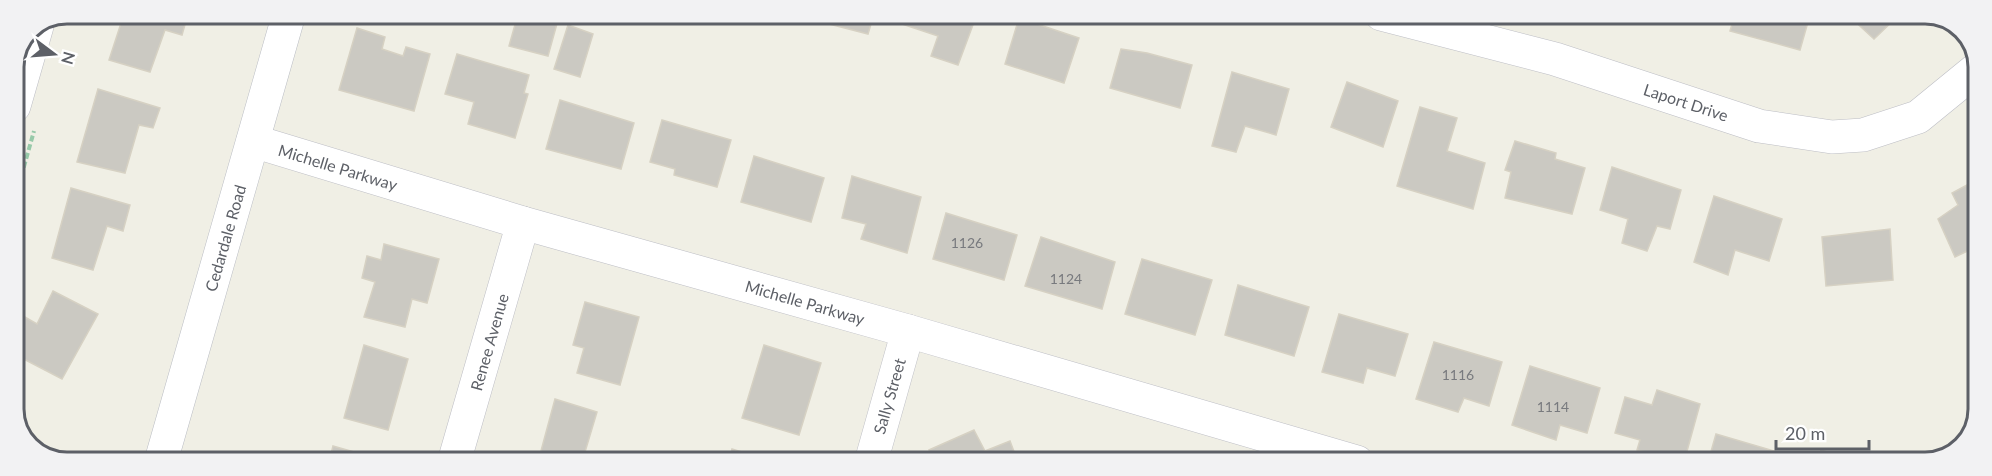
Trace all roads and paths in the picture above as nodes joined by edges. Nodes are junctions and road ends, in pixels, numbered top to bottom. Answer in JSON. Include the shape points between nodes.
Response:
{"nodes":[{"id":1,"x":286,"y":24,"type":"edge"},
{"id":2,"x":1420,"y":24,"type":"edge"},
{"id":3,"x":33,"y":41,"type":"edge"},
{"id":4,"x":24,"y":71,"type":"edge"},
{"id":5,"x":1968,"y":76,"type":"edge"},
{"id":6,"x":253,"y":141,"type":"junction"},
{"id":7,"x":523,"y":223,"type":"junction"},
{"id":8,"x":908,"y":331,"type":"junction"},
{"id":9,"x":164,"y":452,"type":"edge"},
{"id":10,"x":457,"y":452,"type":"edge"},
{"id":11,"x":874,"y":452,"type":"edge"},
{"id":12,"x":1322,"y":452,"type":"edge"}],
"edges":[{"from":1,"to":6,"type":"street","name":"Cedardale Road"},
{"from":2,"to":5,"type":"street","name":"Laport Drive","via":[[1555,59],[1759,126],[1832,137],[1863,135],[1918,117]]},
{"from":3,"to":4,"type":"street"},
{"from":6,"to":7,"type":"street","name":"Michelle Parkway"},
{"from":6,"to":9,"type":"street","name":"Cedardale Road"},
{"from":7,"to":8,"type":"street","name":"Michelle Parkway"},
{"from":7,"to":10,"type":"street","name":"Renee Avenue"},
{"from":8,"to":11,"type":"street","name":"Sally Street"},
{"from":8,"to":12,"type":"street","name":"Michelle Parkway"}]}
